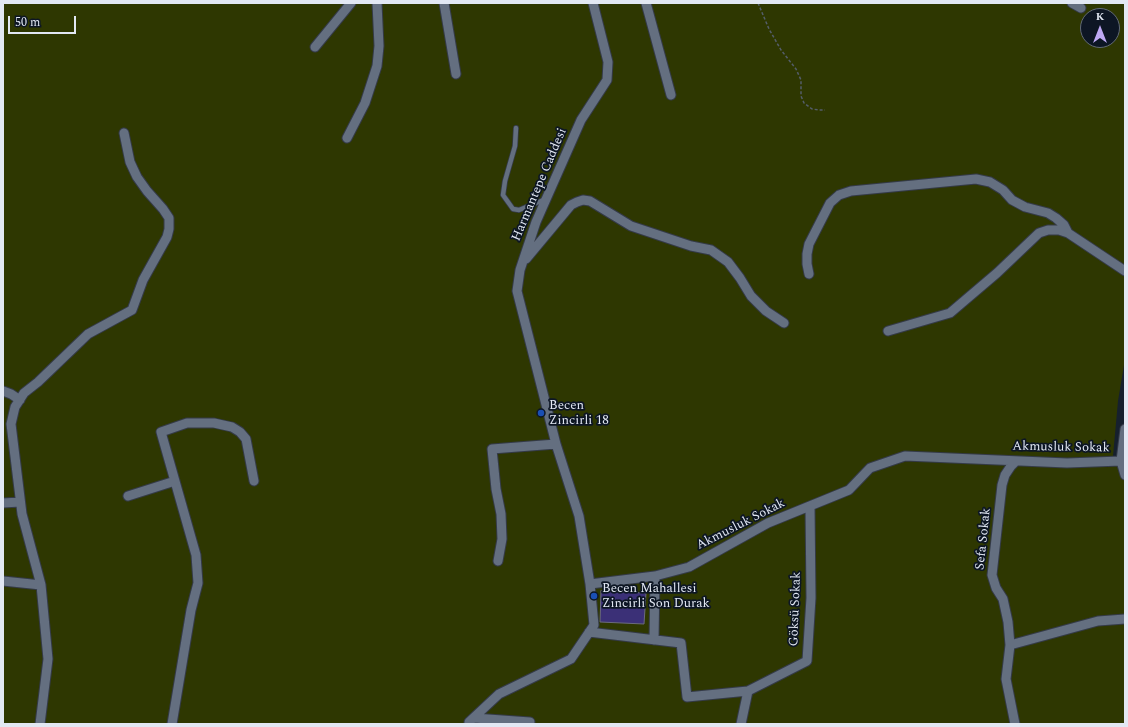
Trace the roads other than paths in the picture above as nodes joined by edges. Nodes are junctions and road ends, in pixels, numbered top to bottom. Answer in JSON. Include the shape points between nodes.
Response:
{"nodes":[{"id":1,"x":351,"y":3,"type":"edge"},
{"id":2,"x":377,"y":3,"type":"edge"},
{"id":3,"x":444,"y":3,"type":"edge"},
{"id":4,"x":593,"y":3,"type":"edge"},
{"id":5,"x":646,"y":3,"type":"edge"},
{"id":6,"x":1072,"y":3,"type":"edge"},
{"id":7,"x":1081,"y":8,"type":"dead end"},
{"id":8,"x":315,"y":47,"type":"dead end"},
{"id":9,"x":456,"y":74,"type":"dead end"},
{"id":10,"x":671,"y":95,"type":"dead end"},
{"id":11,"x":516,"y":128,"type":"dead end"},
{"id":12,"x":124,"y":132,"type":"dead end"},
{"id":13,"x":347,"y":138,"type":"dead end"},
{"id":14,"x":546,"y":199,"type":"junction"},
{"id":15,"x":1068,"y":233,"type":"junction"},
{"id":16,"x":523,"y":263,"type":"junction"},
{"id":17,"x":1125,"y":271,"type":"edge"},
{"id":18,"x":809,"y":274,"type":"dead end"},
{"id":19,"x":784,"y":322,"type":"dead end"},
{"id":20,"x":888,"y":331,"type":"dead end"},
{"id":21,"x":3,"y":392,"type":"edge"},
{"id":22,"x":20,"y":400,"type":"junction"},
{"id":23,"x":1125,"y":429,"type":"edge"},
{"id":24,"x":556,"y":444,"type":"junction"},
{"id":25,"x":1016,"y":461,"type":"junction"},
{"id":26,"x":1121,"y":462,"type":"junction"},
{"id":27,"x":1125,"y":475,"type":"edge"},
{"id":28,"x":175,"y":481,"type":"junction"},
{"id":29,"x":254,"y":481,"type":"dead end"},
{"id":30,"x":128,"y":496,"type":"dead end"},
{"id":31,"x":20,"y":502,"type":"junction"},
{"id":32,"x":3,"y":503,"type":"edge"},
{"id":33,"x":810,"y":506,"type":"junction"},
{"id":34,"x":498,"y":561,"type":"dead end"},
{"id":35,"x":655,"y":576,"type":"junction"},
{"id":36,"x":3,"y":581,"type":"edge"},
{"id":37,"x":590,"y":584,"type":"junction"},
{"id":38,"x":41,"y":585,"type":"junction"},
{"id":39,"x":1125,"y":619,"type":"edge"},
{"id":40,"x":589,"y":632,"type":"junction"},
{"id":41,"x":654,"y":640,"type":"junction"},
{"id":42,"x":1010,"y":645,"type":"junction"},
{"id":43,"x":748,"y":691,"type":"junction"},
{"id":44,"x":471,"y":721,"type":"edge"},
{"id":45,"x":530,"y":722,"type":"dead end"},
{"id":46,"x":40,"y":724,"type":"edge"},
{"id":47,"x":172,"y":724,"type":"edge"},
{"id":48,"x":741,"y":724,"type":"edge"},
{"id":49,"x":1015,"y":724,"type":"edge"}],
"edges":[{"from":1,"to":8,"type":"street"},
{"from":2,"to":13,"type":"street","via":[[377,66],[365,103]]},
{"from":3,"to":9,"type":"street"},
{"from":4,"to":14,"type":"street","name":"Harmantepe Caddesi","via":[[608,62],[607,80],[581,120]]},
{"from":5,"to":10,"type":"street"},
{"from":6,"to":7,"type":"street"},
{"from":11,"to":14,"type":"lane","via":[[515,146],[503,194],[513,209],[518,210]]},
{"from":12,"to":22,"type":"street","via":[[130,162],[137,177],[169,218],[167,237],[143,280],[132,310],[88,334],[24,393]]},
{"from":14,"to":16,"type":"street","name":"Harmantepe Caddesi"},
{"from":15,"to":17,"type":"street"},
{"from":15,"to":18,"type":"street","via":[[1064,225],[1048,213],[1024,207],[990,182],[976,179],[851,191],[839,195],[830,203],[809,244]]},
{"from":15,"to":20,"type":"street","via":[[1048,230],[1039,233],[950,313]]},
{"from":16,"to":19,"type":"street","via":[[571,205],[583,200],[590,201],[631,226],[711,250],[728,262],[751,296],[766,311]]},
{"from":16,"to":24,"type":"street","name":"Harmantepe Caddesi","via":[[517,291]]},
{"from":21,"to":22,"type":"street"},
{"from":22,"to":31,"type":"street","via":[[15,407],[11,424]]},
{"from":23,"to":26,"type":"street"},
{"from":24,"to":34,"type":"street","via":[[492,449],[501,514],[502,539]]},
{"from":24,"to":37,"type":"street","name":"Harmantepe Caddesi","via":[[579,516]]},
{"from":25,"to":26,"type":"street","name":"Akmusluk Sokak"},
{"from":25,"to":33,"type":"street","name":"Akmusluk Sokak","via":[[905,456],[870,468],[849,490]]},
{"from":25,"to":42,"type":"street","name":"Sefa Sokak","via":[[1005,475],[1002,485],[992,575],[1003,599]]},
{"from":26,"to":27,"type":"street"},
{"from":28,"to":29,"type":"street","via":[[161,432],[187,424],[214,422],[232,427],[246,439]]},
{"from":28,"to":30,"type":"street"},
{"from":28,"to":47,"type":"street","via":[[196,555],[198,583]]},
{"from":31,"to":32,"type":"street"},
{"from":31,"to":38,"type":"street"},
{"from":33,"to":35,"type":"street","name":"Akmusluk Sokak","via":[[768,523],[689,567]]},
{"from":33,"to":43,"type":"street","name":"Göksü Sokak","via":[[811,598],[807,661]]},
{"from":35,"to":37,"type":"street","name":"Akmusluk Sokak"},
{"from":35,"to":41,"type":"street"},
{"from":36,"to":38,"type":"street"},
{"from":37,"to":40,"type":"street","via":[[594,625]]},
{"from":38,"to":46,"type":"street","via":[[48,659]]},
{"from":39,"to":42,"type":"street","via":[[1098,621]]},
{"from":40,"to":41,"type":"street"},
{"from":40,"to":44,"type":"street","via":[[571,659],[498,694]]},
{"from":41,"to":43,"type":"street","via":[[681,643],[687,697]]},
{"from":42,"to":49,"type":"street","name":"Sefa Sokak","via":[[1006,679]]},
{"from":43,"to":48,"type":"street"},
{"from":44,"to":45,"type":"street"}]}
